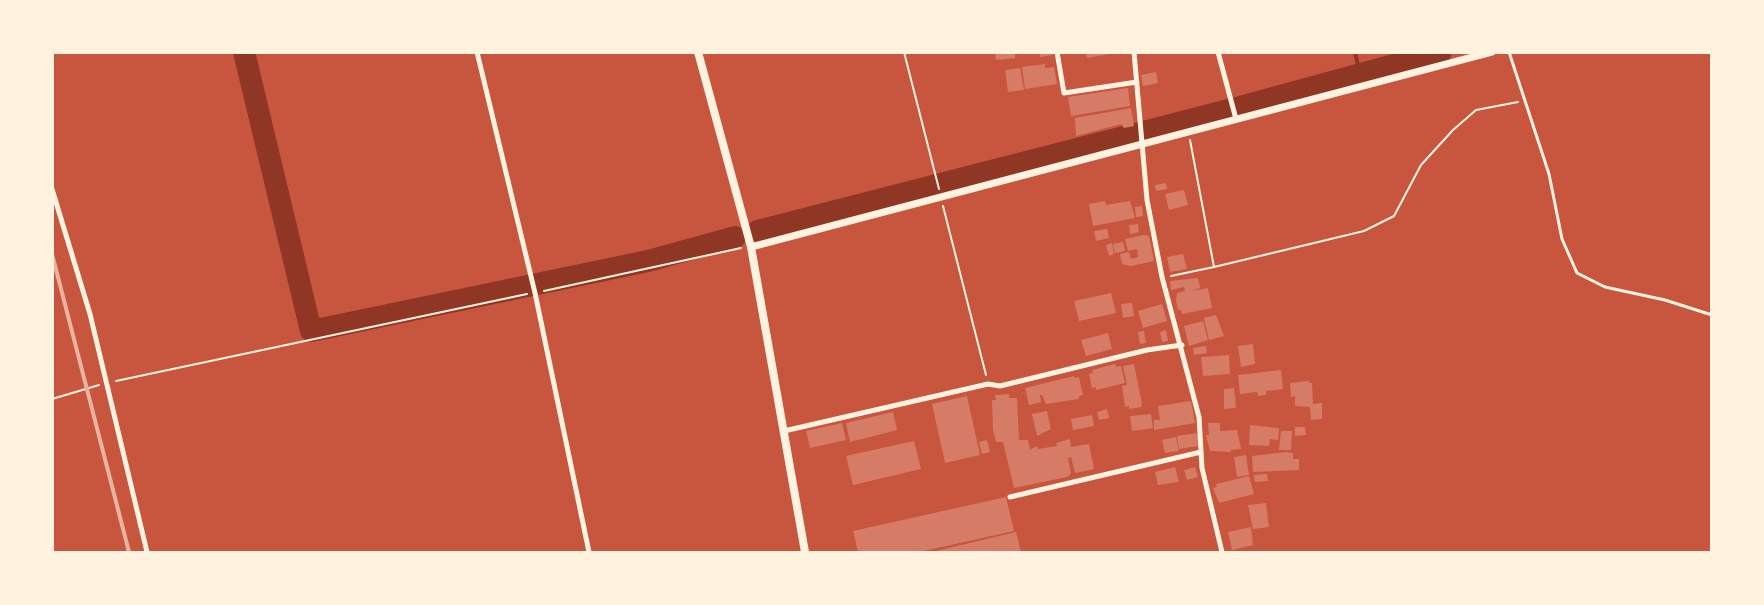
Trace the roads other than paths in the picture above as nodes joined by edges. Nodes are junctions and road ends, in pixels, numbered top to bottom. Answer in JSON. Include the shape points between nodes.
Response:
{"nodes":[{"id":1,"x":477,"y":52,"type":"edge"},
{"id":2,"x":698,"y":52,"type":"edge"},
{"id":3,"x":1057,"y":52,"type":"edge"},
{"id":4,"x":1134,"y":52,"type":"edge"},
{"id":5,"x":1218,"y":52,"type":"edge"},
{"id":6,"x":1492,"y":52,"type":"edge"},
{"id":7,"x":1509,"y":52,"type":"edge"},
{"id":8,"x":1137,"y":82,"type":"junction"},
{"id":9,"x":1234,"y":112,"type":"junction"},
{"id":10,"x":1142,"y":141,"type":"junction"},
{"id":11,"x":52,"y":189,"type":"edge"},
{"id":12,"x":751,"y":247,"type":"junction"},
{"id":13,"x":1712,"y":315,"type":"edge"},
{"id":14,"x":1182,"y":345,"type":"junction"},
{"id":15,"x":784,"y":430,"type":"junction"},
{"id":16,"x":1201,"y":452,"type":"junction"},
{"id":17,"x":1010,"y":497,"type":"dead end"},
{"id":18,"x":147,"y":552,"type":"edge"},
{"id":19,"x":589,"y":552,"type":"edge"},
{"id":20,"x":805,"y":552,"type":"edge"},
{"id":21,"x":1221,"y":552,"type":"edge"}],
"edges":[{"from":1,"to":19,"type":"street","via":[[532,280]]},
{"from":2,"to":12,"type":"main road"},
{"from":3,"to":8,"type":"street","via":[[1064,93]]},
{"from":4,"to":8,"type":"street"},
{"from":5,"to":9,"type":"street"},
{"from":6,"to":9,"type":"street"},
{"from":7,"to":13,"type":"lane","via":[[1549,174],[1562,239],[1577,273],[1605,287]]},
{"from":8,"to":10,"type":"street"},
{"from":9,"to":10,"type":"street","via":[[1188,132]]},
{"from":10,"to":12,"type":"street"},
{"from":10,"to":14,"type":"street","via":[[1147,200],[1162,278]]},
{"from":11,"to":18,"type":"street","via":[[90,314]]},
{"from":12,"to":15,"type":"main road"},
{"from":14,"to":15,"type":"street"},
{"from":14,"to":16,"type":"street","via":[[1199,417]]},
{"from":15,"to":20,"type":"main road"},
{"from":16,"to":17,"type":"street"},
{"from":16,"to":21,"type":"street"}]}
